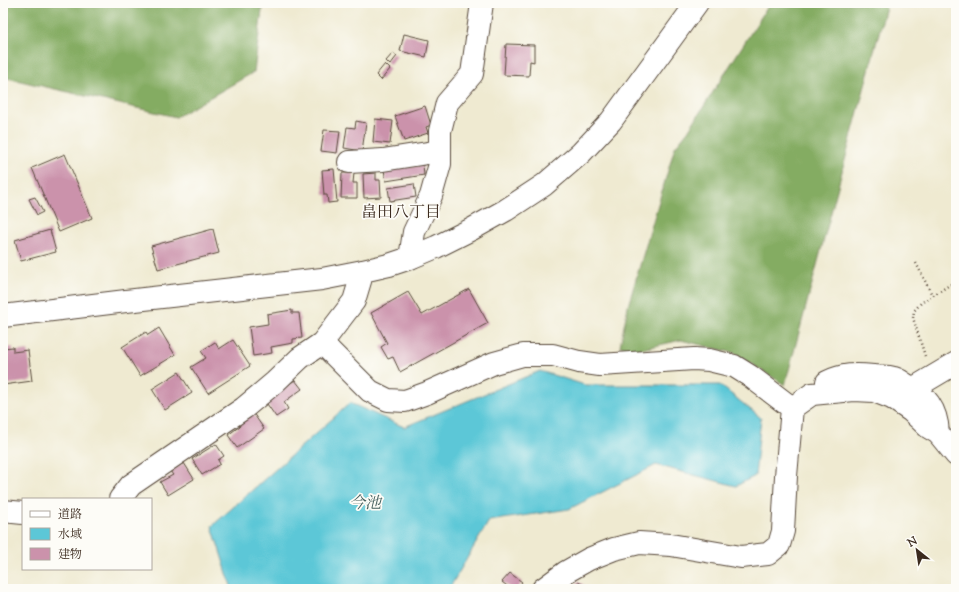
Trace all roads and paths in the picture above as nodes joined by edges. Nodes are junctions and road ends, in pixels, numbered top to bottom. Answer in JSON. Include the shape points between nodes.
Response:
{"nodes":[{"id":1,"x":482,"y":3,"type":"edge"},
{"id":2,"x":696,"y":3,"type":"edge"},
{"id":3,"x":440,"y":152,"type":"junction"},
{"id":4,"x":349,"y":162,"type":"dead end"},
{"id":5,"x":410,"y":258,"type":"junction"},
{"id":6,"x":916,"y":263,"type":"dead end"},
{"id":7,"x":363,"y":271,"type":"junction"},
{"id":8,"x":956,"y":281,"type":"edge"},
{"id":9,"x":932,"y":296,"type":"junction"},
{"id":10,"x":3,"y":316,"type":"edge"},
{"id":11,"x":322,"y":343,"type":"junction"},
{"id":12,"x":956,"y":363,"type":"edge"},
{"id":13,"x":923,"y":383,"type":"junction"},
{"id":14,"x":812,"y":394,"type":"junction"},
{"id":15,"x":792,"y":408,"type":"junction"},
{"id":16,"x":938,"y":433,"type":"junction"},
{"id":17,"x":956,"y":455,"type":"edge"},
{"id":18,"x":121,"y":498,"type":"edge"},
{"id":19,"x":3,"y":511,"type":"edge"},
{"id":20,"x":22,"y":513,"type":"edge"},
{"id":21,"x":543,"y":589,"type":"edge"}],
"edges":[{"from":1,"to":3,"type":"street","via":[[472,74],[447,103],[440,131]]},
{"from":2,"to":5,"type":"street","via":[[611,121],[581,153],[544,185],[506,210]]},
{"from":3,"to":4,"type":"street"},
{"from":3,"to":5,"type":"street","via":[[440,164],[431,196],[414,232]]},
{"from":5,"to":7,"type":"street"},
{"from":6,"to":9,"type":"path"},
{"from":7,"to":10,"type":"street","via":[[322,279]]},
{"from":7,"to":11,"type":"street","via":[[354,301]]},
{"from":8,"to":9,"type":"path"},
{"from":9,"to":13,"type":"path","via":[[921,302],[914,311],[913,318]]},
{"from":11,"to":15,"type":"street","via":[[370,391],[388,400],[405,401],[494,363],[523,355],[554,355],[600,365],[709,360],[734,366]]},
{"from":11,"to":18,"type":"street","via":[[300,358],[244,408],[131,485]]},
{"from":12,"to":13,"type":"street"},
{"from":13,"to":14,"type":"street","via":[[857,374],[828,381]]},
{"from":13,"to":16,"type":"street","via":[[925,397],[934,412]]},
{"from":14,"to":15,"type":"street"},
{"from":14,"to":16,"type":"street","via":[[874,391],[892,398]]},
{"from":15,"to":21,"type":"street","via":[[783,531],[779,545],[768,554],[742,557],[671,545],[639,543],[589,559]]},
{"from":16,"to":17,"type":"street"},
{"from":19,"to":20,"type":"street"}]}
